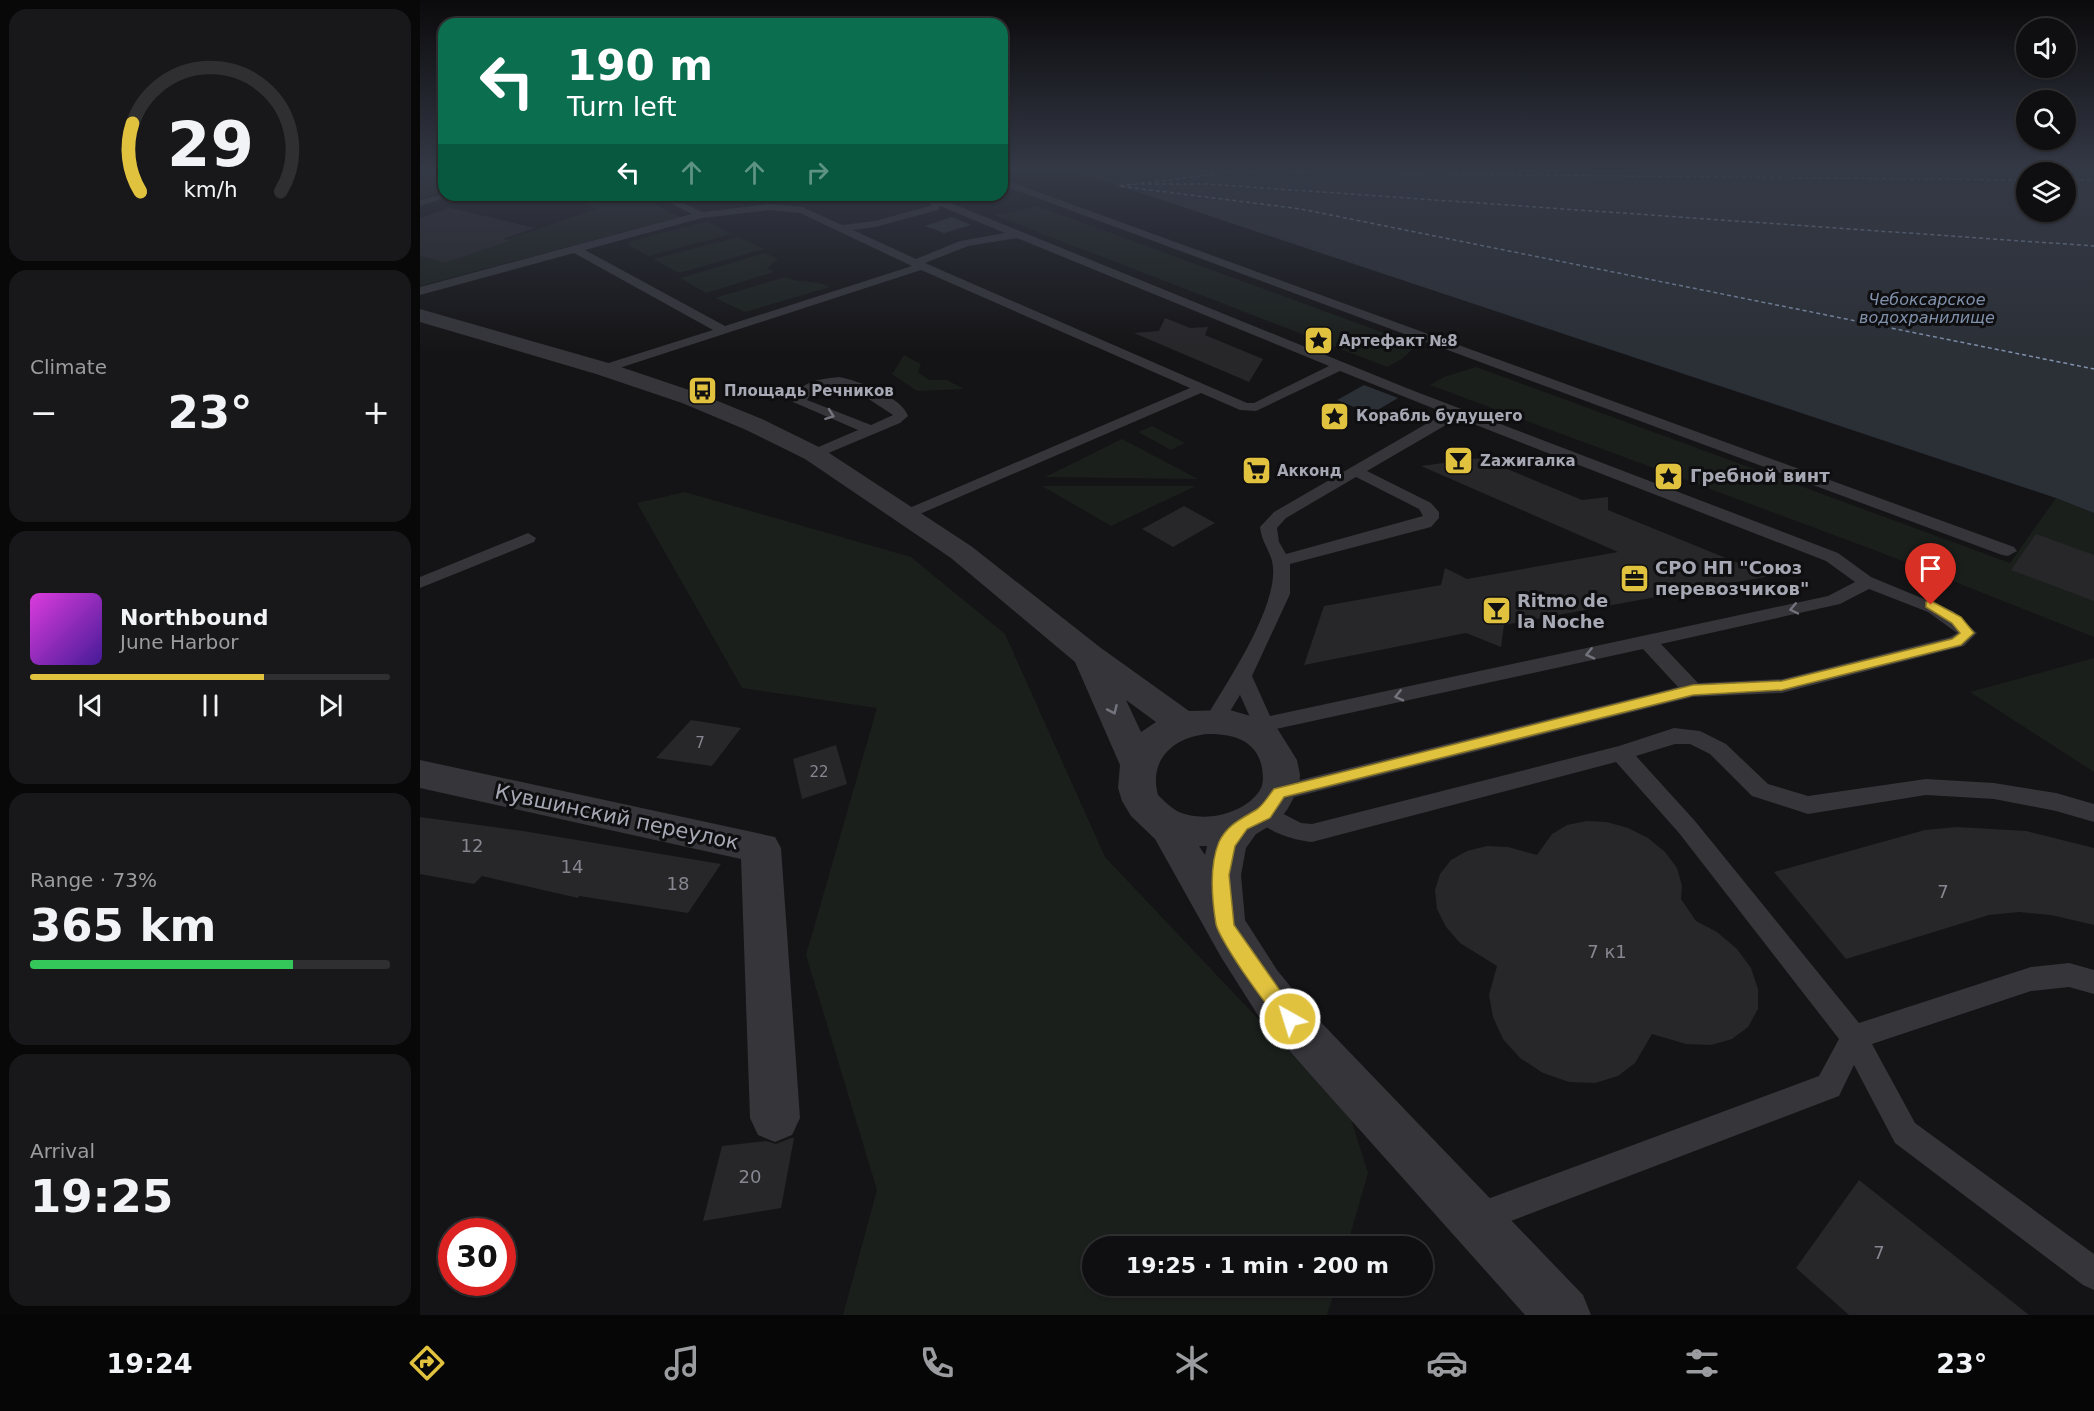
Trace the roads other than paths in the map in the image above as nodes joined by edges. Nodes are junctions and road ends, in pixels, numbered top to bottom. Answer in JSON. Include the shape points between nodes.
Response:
{"nodes":[{"id":1,"x":641,"y":231,"type":"edge"},
{"id":2,"x":847,"y":231,"type":"edge"},
{"id":3,"x":1012,"y":231,"type":"edge"},
{"id":4,"x":1137,"y":231,"type":"edge"},
{"id":5,"x":1018,"y":234,"type":"junction"},
{"id":6,"x":576,"y":249,"type":"junction"},
{"id":7,"x":919,"y":264,"type":"junction"},
{"id":8,"x":420,"y":291,"type":"edge"},
{"id":9,"x":420,"y":315,"type":"edge"},
{"id":10,"x":723,"y":330,"type":"junction"},
{"id":11,"x":1339,"y":366,"type":"junction"},
{"id":12,"x":604,"y":369,"type":"junction"},
{"id":13,"x":1201,"y":388,"type":"junction"},
{"id":14,"x":1457,"y":412,"type":"junction"},
{"id":15,"x":871,"y":430,"type":"junction"},
{"id":16,"x":814,"y":454,"type":"junction"},
{"id":17,"x":1356,"y":471,"type":"junction"},
{"id":18,"x":906,"y":515,"type":"junction"},
{"id":19,"x":528,"y":538,"type":"dead end"},
{"id":20,"x":2008,"y":551,"type":"dead end"},
{"id":21,"x":1281,"y":561,"type":"junction"},
{"id":22,"x":420,"y":583,"type":"edge"},
{"id":23,"x":1868,"y":583,"type":"junction"},
{"id":24,"x":1647,"y":641,"type":"junction"},
{"id":25,"x":1089,"y":656,"type":"junction"},
{"id":26,"x":1242,"y":676,"type":"junction"},
{"id":27,"x":1693,"y":690,"type":"junction"},
{"id":28,"x":1234,"y":729,"type":"junction"},
{"id":29,"x":1621,"y":753,"type":"junction"},
{"id":30,"x":1138,"y":765,"type":"junction"},
{"id":31,"x":420,"y":774,"type":"edge"},
{"id":32,"x":1262,"y":810,"type":"junction"},
{"id":33,"x":2094,"y":813,"type":"edge"},
{"id":34,"x":1165,"y":824,"type":"junction"},
{"id":35,"x":1225,"y":926,"type":"junction"},
{"id":36,"x":2094,"y":982,"type":"edge"},
{"id":37,"x":1854,"y":1037,"type":"junction"},
{"id":38,"x":775,"y":1118,"type":"dead end"},
{"id":39,"x":1472,"y":1220,"type":"junction"},
{"id":40,"x":2094,"y":1274,"type":"edge"},
{"id":41,"x":1563,"y":1315,"type":"edge"}],
"edges":[{"from":1,"to":6,"type":"lane"},
{"from":2,"to":7,"type":"lane"},
{"from":3,"to":5,"type":"lane"},
{"from":4,"to":20,"type":"lane"},
{"from":5,"to":7,"type":"lane","via":[[948,247]]},
{"from":5,"to":11,"type":"lane"},
{"from":6,"to":8,"type":"lane"},
{"from":6,"to":10,"type":"lane"},
{"from":7,"to":10,"type":"lane"},
{"from":7,"to":13,"type":"lane"},
{"from":9,"to":12,"type":"street"},
{"from":10,"to":12,"type":"lane"},
{"from":11,"to":13,"type":"lane","via":[[1256,407],[1245,407]]},
{"from":11,"to":14,"type":"lane"},
{"from":12,"to":16,"type":"street","via":[[701,403]]},
{"from":13,"to":18,"type":"lane"},
{"from":14,"to":17,"type":"lane"},
{"from":14,"to":23,"type":"lane","via":[[1832,557]]},
{"from":15,"to":15,"type":"lane","one_way":true,"via":[[896,420],[900,412],[850,381],[840,379],[822,382],[801,394],[800,402]]},
{"from":15,"to":16,"type":"lane"},
{"from":16,"to":18,"type":"street"},
{"from":17,"to":21,"type":"lane","via":[[1280,515],[1268,527],[1270,542]]},
{"from":17,"to":21,"type":"lane","via":[[1425,506],[1431,518],[1425,523]]},
{"from":18,"to":25,"type":"street","via":[[961,552]]},
{"from":19,"to":22,"type":"lane"},
{"from":21,"to":26,"type":"lane","via":[[1281,594]]},
{"from":23,"to":24,"type":"lane","one_way":true,"via":[[1834,600]]},
{"from":23,"to":27,"type":"lane","via":[[1931,605],[1956,620],[1968,633],[1956,642],[1782,686]]},
{"from":24,"to":27,"type":"lane"},
{"from":24,"to":28,"type":"lane","one_way":true},
{"from":25,"to":28,"type":"street"},
{"from":25,"to":30,"type":"street","one_way":true},
{"from":26,"to":28,"type":"lane"},
{"from":26,"to":28,"type":"lane"},
{"from":27,"to":32,"type":"lane"},
{"from":28,"to":30,"type":"street","via":[[1159,736],[1145,749]]},
{"from":28,"to":32,"type":"street","via":[[1283,771]]},
{"from":29,"to":32,"type":"lane","via":[[1312,833],[1297,831]]},
{"from":29,"to":33,"type":"lane","via":[[1674,736],[1693,736],[1718,749],[1760,790],[1808,806],[1926,787],[1994,791]]},
{"from":29,"to":37,"type":"lane","via":[[1687,827]]},
{"from":30,"to":34,"type":"street","via":[[1137,788],[1145,809]]},
{"from":31,"to":38,"type":"street","name":"Кувшинский переулок","via":[[761,849]]},
{"from":32,"to":34,"type":"street","via":[[1214,831]]},
{"from":32,"to":35,"type":"street","via":[[1227,844],[1221,875]]},
{"from":34,"to":35,"type":"street"},
{"from":35,"to":39,"type":"street","via":[[1276,1004]]},
{"from":36,"to":37,"type":"lane","via":[[2069,975],[2031,979]]},
{"from":37,"to":39,"type":"lane","via":[[1829,1086]]},
{"from":37,"to":40,"type":"lane","via":[[1905,1133]]},
{"from":39,"to":41,"type":"street"}]}
